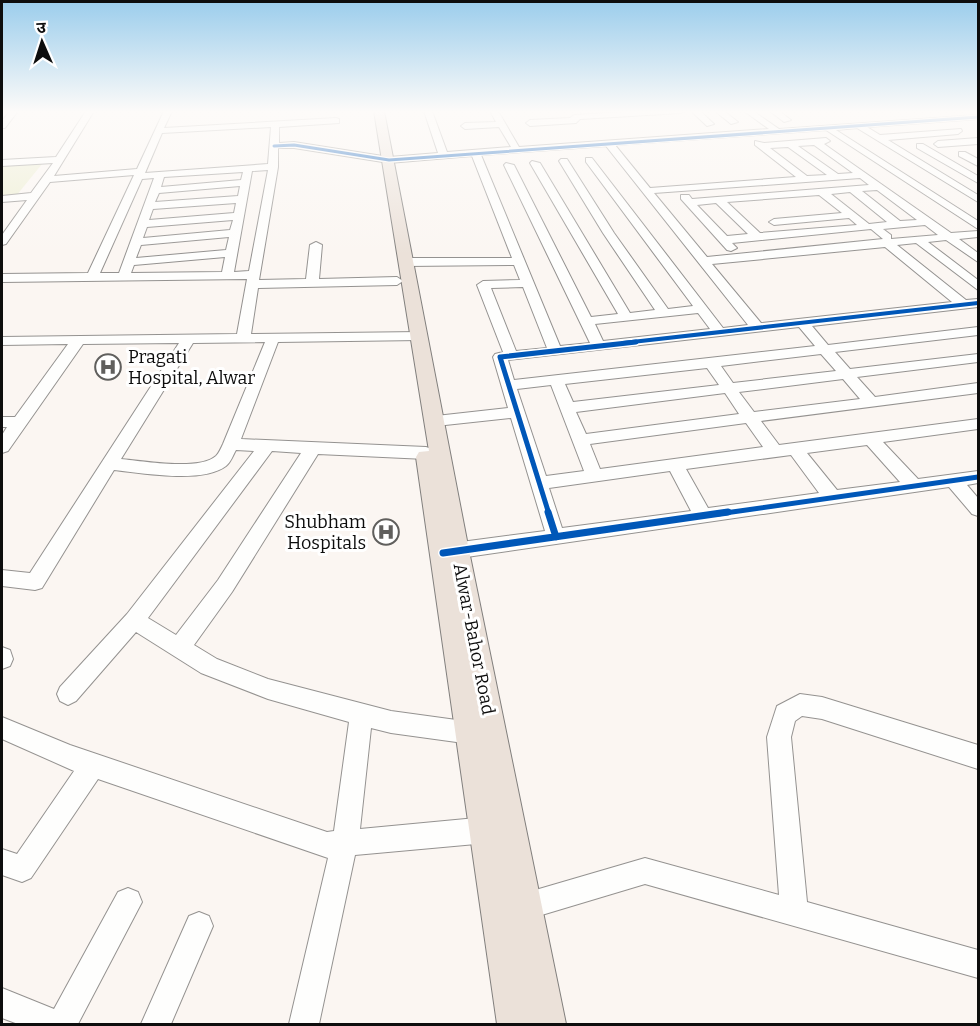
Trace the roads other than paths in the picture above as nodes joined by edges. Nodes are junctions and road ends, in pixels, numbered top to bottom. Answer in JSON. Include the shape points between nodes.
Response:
{"nodes":[{"id":1,"x":60,"y":159,"type":"joint"},
{"id":2,"x":146,"y":159,"type":"edge"},
{"id":3,"x":273,"y":159,"type":"edge"},
{"id":4,"x":376,"y":159,"type":"edge"},
{"id":5,"x":394,"y":159,"type":"edge"},
{"id":6,"x":526,"y":159,"type":"edge"},
{"id":7,"x":559,"y":159,"type":"edge"},
{"id":8,"x":779,"y":159,"type":"edge"},
{"id":9,"x":811,"y":159,"type":"edge"},
{"id":10,"x":840,"y":159,"type":"edge"},
{"id":11,"x":876,"y":159,"type":"edge"},
{"id":12,"x":913,"y":159,"type":"edge"},
{"id":13,"x":942,"y":159,"type":"edge"},
{"id":14,"x":383,"y":160,"type":"junction"},
{"id":15,"x":549,"y":162,"type":"junction"},
{"id":16,"x":2,"y":163,"type":"edge"},
{"id":17,"x":273,"y":167,"type":"junction"},
{"id":18,"x":248,"y":169,"type":"junction"},
{"id":19,"x":139,"y":174,"type":"junction"},
{"id":20,"x":160,"y":175,"type":"junction"},
{"id":21,"x":862,"y":175,"type":"junction"},
{"id":22,"x":836,"y":177,"type":"junction"},
{"id":23,"x":47,"y":178,"type":"junction"},
{"id":24,"x":806,"y":180,"type":"junction"},
{"id":25,"x":978,"y":180,"type":"edge"},
{"id":26,"x":951,"y":182,"type":"junction"},
{"id":27,"x":245,"y":183,"type":"junction"},
{"id":28,"x":916,"y":185,"type":"junction"},
{"id":29,"x":880,"y":187,"type":"junction"},
{"id":30,"x":679,"y":188,"type":"junction"},
{"id":31,"x":852,"y":189,"type":"junction"},
{"id":32,"x":155,"y":190,"type":"junction"},
{"id":33,"x":646,"y":190,"type":"junction"},
{"id":34,"x":822,"y":192,"type":"junction"},
{"id":35,"x":34,"y":196,"type":"junction"},
{"id":36,"x":2,"y":199,"type":"edge"},
{"id":37,"x":242,"y":199,"type":"junction"},
{"id":38,"x":978,"y":199,"type":"edge"},
{"id":39,"x":719,"y":200,"type":"junction"},
{"id":40,"x":690,"y":202,"type":"junction"},
{"id":41,"x":149,"y":206,"type":"junction"},
{"id":42,"x":852,"y":215,"type":"junction"},
{"id":43,"x":239,"y":216,"type":"junction"},
{"id":44,"x":803,"y":219,"type":"junction"},
{"id":45,"x":928,"y":222,"type":"junction"},
{"id":46,"x":143,"y":224,"type":"junction"},
{"id":47,"x":897,"y":224,"type":"junction"},
{"id":48,"x":978,"y":226,"type":"edge"},
{"id":49,"x":819,"y":232,"type":"junction"},
{"id":50,"x":235,"y":233,"type":"junction"},
{"id":51,"x":788,"y":234,"type":"junction"},
{"id":52,"x":978,"y":234,"type":"edge"},
{"id":53,"x":757,"y":237,"type":"junction"},
{"id":54,"x":949,"y":237,"type":"junction"},
{"id":55,"x":917,"y":239,"type":"junction"},
{"id":56,"x":724,"y":240,"type":"junction"},
{"id":57,"x":889,"y":241,"type":"junction"},
{"id":58,"x":2,"y":242,"type":"edge"},
{"id":59,"x":136,"y":242,"type":"junction"},
{"id":60,"x":316,"y":245,"type":"dead end"},
{"id":61,"x":836,"y":247,"type":"junction"},
{"id":62,"x":232,"y":253,"type":"junction"},
{"id":63,"x":739,"y":257,"type":"junction"},
{"id":64,"x":978,"y":258,"type":"edge"},
{"id":65,"x":518,"y":261,"type":"junction"},
{"id":66,"x":702,"y":261,"type":"junction"},
{"id":67,"x":129,"y":262,"type":"junction"},
{"id":68,"x":402,"y":272,"type":"junction"},
{"id":69,"x":227,"y":276,"type":"junction"},
{"id":70,"x":2,"y":278,"type":"edge"},
{"id":71,"x":92,"y":278,"type":"junction"},
{"id":72,"x":123,"y":278,"type":"junction"},
{"id":73,"x":253,"y":279,"type":"junction"},
{"id":74,"x":312,"y":283,"type":"junction"},
{"id":75,"x":527,"y":283,"type":"junction"},
{"id":76,"x":978,"y":286,"type":"edge"},
{"id":77,"x":975,"y":304,"type":"edge"},
{"id":78,"x":702,"y":309,"type":"junction"},
{"id":79,"x":664,"y":313,"type":"junction"},
{"id":80,"x":626,"y":317,"type":"junction"},
{"id":81,"x":587,"y":321,"type":"junction"},
{"id":82,"x":802,"y":323,"type":"junction"},
{"id":83,"x":758,"y":328,"type":"junction"},
{"id":84,"x":978,"y":331,"type":"edge"},
{"id":85,"x":719,"y":332,"type":"junction"},
{"id":86,"x":413,"y":337,"type":"junction"},
{"id":87,"x":928,"y":337,"type":"junction"},
{"id":88,"x":188,"y":339,"type":"junction"},
{"id":89,"x":243,"y":339,"type":"junction"},
{"id":90,"x":273,"y":339,"type":"junction"},
{"id":91,"x":78,"y":340,"type":"junction"},
{"id":92,"x":2,"y":341,"type":"edge"},
{"id":93,"x":605,"y":345,"type":"junction"},
{"id":94,"x":824,"y":349,"type":"junction"},
{"id":95,"x":555,"y":351,"type":"junction"},
{"id":96,"x":511,"y":355,"type":"junction"},
{"id":97,"x":955,"y":361,"type":"junction"},
{"id":98,"x":976,"y":361,"type":"edge"},
{"id":99,"x":711,"y":363,"type":"junction"},
{"id":100,"x":626,"y":373,"type":"junction"},
{"id":101,"x":848,"y":374,"type":"junction"},
{"id":102,"x":556,"y":380,"type":"junction"},
{"id":103,"x":509,"y":384,"type":"junction"},
{"id":104,"x":729,"y":388,"type":"junction"},
{"id":105,"x":978,"y":388,"type":"edge"},
{"id":106,"x":870,"y":402,"type":"junction"},
{"id":107,"x":567,"y":408,"type":"junction"},
{"id":108,"x":518,"y":412,"type":"junction"},
{"id":109,"x":752,"y":417,"type":"junction"},
{"id":110,"x":436,"y":421,"type":"junction"},
{"id":111,"x":2,"y":422,"type":"edge"},
{"id":112,"x":19,"y":422,"type":"junction"},
{"id":113,"x":978,"y":424,"type":"edge"},
{"id":114,"x":868,"y":437,"type":"junction"},
{"id":115,"x":580,"y":440,"type":"junction"},
{"id":116,"x":231,"y":444,"type":"junction"},
{"id":117,"x":267,"y":446,"type":"junction"},
{"id":118,"x":2,"y":447,"type":"edge"},
{"id":119,"x":313,"y":448,"type":"junction"},
{"id":120,"x":795,"y":448,"type":"junction"},
{"id":121,"x":774,"y":451,"type":"junction"},
{"id":122,"x":426,"y":453,"type":"junction"},
{"id":123,"x":109,"y":464,"type":"junction"},
{"id":124,"x":675,"y":464,"type":"junction"},
{"id":125,"x":594,"y":476,"type":"junction"},
{"id":126,"x":978,"y":477,"type":"edge"},
{"id":127,"x":953,"y":481,"type":"junction"},
{"id":128,"x":540,"y":483,"type":"junction"},
{"id":129,"x":912,"y":485,"type":"junction"},
{"id":130,"x":832,"y":497,"type":"junction"},
{"id":131,"x":978,"y":509,"type":"edge"},
{"id":132,"x":703,"y":515,"type":"junction"},
{"id":133,"x":556,"y":537,"type":"junction"},
{"id":134,"x":450,"y":552,"type":"junction"},
{"id":135,"x":2,"y":578,"type":"edge"},
{"id":136,"x":134,"y":620,"type":"junction"},
{"id":137,"x":179,"y":648,"type":"junction"},
{"id":138,"x":68,"y":694,"type":"dead end"},
{"id":139,"x":361,"y":714,"type":"junction"},
{"id":140,"x":2,"y":728,"type":"edge"},
{"id":141,"x":471,"y":733,"type":"junction"},
{"id":142,"x":978,"y":758,"type":"edge"},
{"id":143,"x":93,"y":765,"type":"junction"},
{"id":144,"x":487,"y":830,"type":"junction"},
{"id":145,"x":345,"y":843,"type":"junction"},
{"id":146,"x":2,"y":862,"type":"edge"},
{"id":147,"x":128,"y":902,"type":"dead end"},
{"id":148,"x":525,"y":906,"type":"junction"},
{"id":149,"x":794,"y":913,"type":"junction"},
{"id":150,"x":199,"y":926,"type":"dead end"},
{"id":151,"x":978,"y":964,"type":"edge"},
{"id":152,"x":2,"y":1003,"type":"edge"},
{"id":153,"x":54,"y":1024,"type":"edge"},
{"id":154,"x":62,"y":1024,"type":"edge"},
{"id":155,"x":156,"y":1024,"type":"edge"},
{"id":156,"x":304,"y":1024,"type":"edge"},
{"id":157,"x":516,"y":1024,"type":"edge"},
{"id":158,"x":547,"y":1024,"type":"edge"}],
"edges":[{"from":1,"to":16,"type":"street"},
{"from":1,"to":23,"type":"street"},
{"from":2,"to":19,"type":"street"},
{"from":3,"to":17,"type":"street"},
{"from":4,"to":14,"type":"street"},
{"from":5,"to":14,"type":"street"},
{"from":6,"to":15,"type":"street"},
{"from":7,"to":15,"type":"street"},
{"from":8,"to":24,"type":"street"},
{"from":9,"to":22,"type":"street"},
{"from":10,"to":21,"type":"street"},
{"from":11,"to":28,"type":"street"},
{"from":12,"to":26,"type":"street"},
{"from":13,"to":25,"type":"street"},
{"from":14,"to":68,"type":"main road","name":"Alwar-Bahor Road"},
{"from":15,"to":33,"type":"street"},
{"from":15,"to":65,"type":"street"},
{"from":15,"to":78,"type":"street"},
{"from":15,"to":79,"type":"street","via":[[609,233]]},
{"from":15,"to":80,"type":"street"},
{"from":15,"to":81,"type":"street"},
{"from":17,"to":18,"type":"street"},
{"from":17,"to":73,"type":"street"},
{"from":18,"to":20,"type":"street"},
{"from":18,"to":27,"type":"street"},
{"from":19,"to":20,"type":"street"},
{"from":19,"to":23,"type":"street"},
{"from":19,"to":71,"type":"street"},
{"from":20,"to":32,"type":"street"},
{"from":21,"to":22,"type":"street"},
{"from":21,"to":29,"type":"street"},
{"from":22,"to":24,"type":"street"},
{"from":23,"to":35,"type":"street"},
{"from":24,"to":30,"type":"street"},
{"from":25,"to":26,"type":"street"},
{"from":26,"to":28,"type":"street"},
{"from":26,"to":38,"type":"street"},
{"from":27,"to":32,"type":"street"},
{"from":27,"to":37,"type":"street"},
{"from":28,"to":48,"type":"street"},
{"from":29,"to":31,"type":"street"},
{"from":29,"to":45,"type":"street"},
{"from":30,"to":33,"type":"street"},
{"from":30,"to":40,"type":"street"},
{"from":31,"to":34,"type":"street"},
{"from":31,"to":47,"type":"street"},
{"from":32,"to":41,"type":"street"},
{"from":33,"to":66,"type":"street"},
{"from":34,"to":39,"type":"street","via":[[752,202]]},
{"from":34,"to":42,"type":"street"},
{"from":35,"to":36,"type":"street"},
{"from":35,"to":58,"type":"street"},
{"from":37,"to":41,"type":"street"},
{"from":37,"to":43,"type":"street"},
{"from":39,"to":40,"type":"street"},
{"from":39,"to":53,"type":"street"},
{"from":40,"to":56,"type":"street"},
{"from":41,"to":46,"type":"street"},
{"from":42,"to":44,"type":"street"},
{"from":42,"to":49,"type":"street","via":[[867,227]]},
{"from":43,"to":46,"type":"street"},
{"from":43,"to":50,"type":"street"},
{"from":44,"to":49,"type":"street"},
{"from":44,"to":51,"type":"street","via":[[770,218]]},
{"from":45,"to":47,"type":"street"},
{"from":45,"to":54,"type":"street"},
{"from":46,"to":59,"type":"street"},
{"from":47,"to":57,"type":"street","via":[[873,226]]},
{"from":49,"to":51,"type":"street"},
{"from":49,"to":61,"type":"street"},
{"from":50,"to":59,"type":"street"},
{"from":50,"to":62,"type":"street"},
{"from":51,"to":53,"type":"street"},
{"from":52,"to":54,"type":"street"},
{"from":53,"to":56,"type":"street"},
{"from":54,"to":55,"type":"street"},
{"from":54,"to":64,"type":"street"},
{"from":55,"to":57,"type":"street"},
{"from":55,"to":76,"type":"street"},
{"from":56,"to":63,"type":"street"},
{"from":57,"to":61,"type":"street"},
{"from":57,"to":77,"type":"street"},
{"from":59,"to":67,"type":"street"},
{"from":60,"to":74,"type":"street"},
{"from":61,"to":63,"type":"street"},
{"from":62,"to":67,"type":"street"},
{"from":62,"to":69,"type":"street"},
{"from":63,"to":66,"type":"street"},
{"from":65,"to":68,"type":"street"},
{"from":65,"to":75,"type":"street"},
{"from":66,"to":83,"type":"street"},
{"from":67,"to":72,"type":"street"},
{"from":68,"to":74,"type":"street"},
{"from":68,"to":86,"type":"main road","name":"Alwar-Bahor Road"},
{"from":69,"to":72,"type":"street"},
{"from":69,"to":73,"type":"street"},
{"from":70,"to":71,"type":"street"},
{"from":71,"to":72,"type":"street"},
{"from":73,"to":74,"type":"street"},
{"from":73,"to":89,"type":"street"},
{"from":75,"to":95,"type":"street"},
{"from":75,"to":96,"type":"street","via":[[483,285]]},
{"from":77,"to":82,"type":"street"},
{"from":78,"to":79,"type":"street"},
{"from":78,"to":85,"type":"street"},
{"from":79,"to":80,"type":"street"},
{"from":80,"to":81,"type":"street"},
{"from":81,"to":93,"type":"street"},
{"from":82,"to":83,"type":"street"},
{"from":82,"to":94,"type":"street"},
{"from":83,"to":85,"type":"street"},
{"from":84,"to":87,"type":"street"},
{"from":85,"to":93,"type":"street"},
{"from":86,"to":90,"type":"street"},
{"from":86,"to":110,"type":"main road","name":"Alwar-Bahor Road"},
{"from":86,"to":122,"type":"main road","name":"Alwar-Bahor Road"},
{"from":87,"to":94,"type":"street"},
{"from":87,"to":97,"type":"street"},
{"from":88,"to":89,"type":"street"},
{"from":88,"to":91,"type":"street"},
{"from":88,"to":123,"type":"street"},
{"from":89,"to":90,"type":"street"},
{"from":90,"to":116,"type":"street"},
{"from":91,"to":92,"type":"street"},
{"from":91,"to":112,"type":"street"},
{"from":93,"to":95,"type":"street"},
{"from":93,"to":100,"type":"street"},
{"from":94,"to":99,"type":"street"},
{"from":94,"to":101,"type":"street"},
{"from":95,"to":96,"type":"street"},
{"from":96,"to":103,"type":"street","via":[[500,357]]},
{"from":97,"to":98,"type":"street"},
{"from":97,"to":101,"type":"street"},
{"from":99,"to":100,"type":"street"},
{"from":99,"to":104,"type":"street"},
{"from":100,"to":102,"type":"street"},
{"from":101,"to":104,"type":"street"},
{"from":101,"to":106,"type":"street"},
{"from":102,"to":103,"type":"street"},
{"from":102,"to":107,"type":"street"},
{"from":103,"to":108,"type":"street"},
{"from":104,"to":107,"type":"street"},
{"from":104,"to":109,"type":"street"},
{"from":105,"to":106,"type":"street"},
{"from":106,"to":109,"type":"street"},
{"from":107,"to":115,"type":"street"},
{"from":108,"to":110,"type":"street"},
{"from":108,"to":128,"type":"street"},
{"from":109,"to":115,"type":"street"},
{"from":109,"to":121,"type":"street"},
{"from":110,"to":134,"type":"main road","name":"Alwar-Bahor Road"},
{"from":111,"to":112,"type":"street"},
{"from":112,"to":118,"type":"street"},
{"from":113,"to":114,"type":"street"},
{"from":114,"to":120,"type":"street"},
{"from":114,"to":129,"type":"street"},
{"from":115,"to":125,"type":"street"},
{"from":116,"to":117,"type":"street"},
{"from":116,"to":123,"type":"street","via":[[221,461],[209,467]]},
{"from":117,"to":119,"type":"street"},
{"from":117,"to":136,"type":"street"},
{"from":119,"to":122,"type":"street"},
{"from":119,"to":137,"type":"street","via":[[225,586]]},
{"from":120,"to":121,"type":"street"},
{"from":120,"to":130,"type":"street"},
{"from":121,"to":124,"type":"street"},
{"from":122,"to":134,"type":"main road","name":"Alwar-Bahor Road","via":[[437,531]]},
{"from":123,"to":135,"type":"street","via":[[35,582]]},
{"from":124,"to":125,"type":"street"},
{"from":124,"to":132,"type":"street"},
{"from":125,"to":128,"type":"street"},
{"from":126,"to":127,"type":"street"},
{"from":127,"to":129,"type":"street"},
{"from":127,"to":131,"type":"street"},
{"from":128,"to":133,"type":"street"},
{"from":129,"to":130,"type":"street"},
{"from":130,"to":132,"type":"street"},
{"from":132,"to":133,"type":"street"},
{"from":133,"to":134,"type":"street"},
{"from":134,"to":141,"type":"main road","name":"Alwar-Bahor Road"},
{"from":134,"to":148,"type":"main road","name":"Alwar-Bahor Road"},
{"from":136,"to":137,"type":"street"},
{"from":136,"to":138,"type":"street"},
{"from":137,"to":139,"type":"street","via":[[209,666],[268,689]]},
{"from":139,"to":141,"type":"street"},
{"from":139,"to":145,"type":"street"},
{"from":140,"to":143,"type":"street"},
{"from":141,"to":144,"type":"main road","name":"Alwar-Bahor Road"},
{"from":142,"to":149,"type":"street","via":[[822,708],[800,705],[785,714],[779,737]]},
{"from":143,"to":145,"type":"street","via":[[327,845]]},
{"from":143,"to":146,"type":"street","via":[[22,869]]},
{"from":144,"to":145,"type":"street"},
{"from":144,"to":157,"type":"main road","name":"Alwar-Bahor Road"},
{"from":145,"to":156,"type":"street"},
{"from":147,"to":154,"type":"street"},
{"from":148,"to":149,"type":"street","via":[[645,872]]},
{"from":148,"to":158,"type":"main road","name":"Alwar-Bahor Road"},
{"from":149,"to":151,"type":"street"},
{"from":150,"to":155,"type":"street"},
{"from":152,"to":153,"type":"street"}]}
